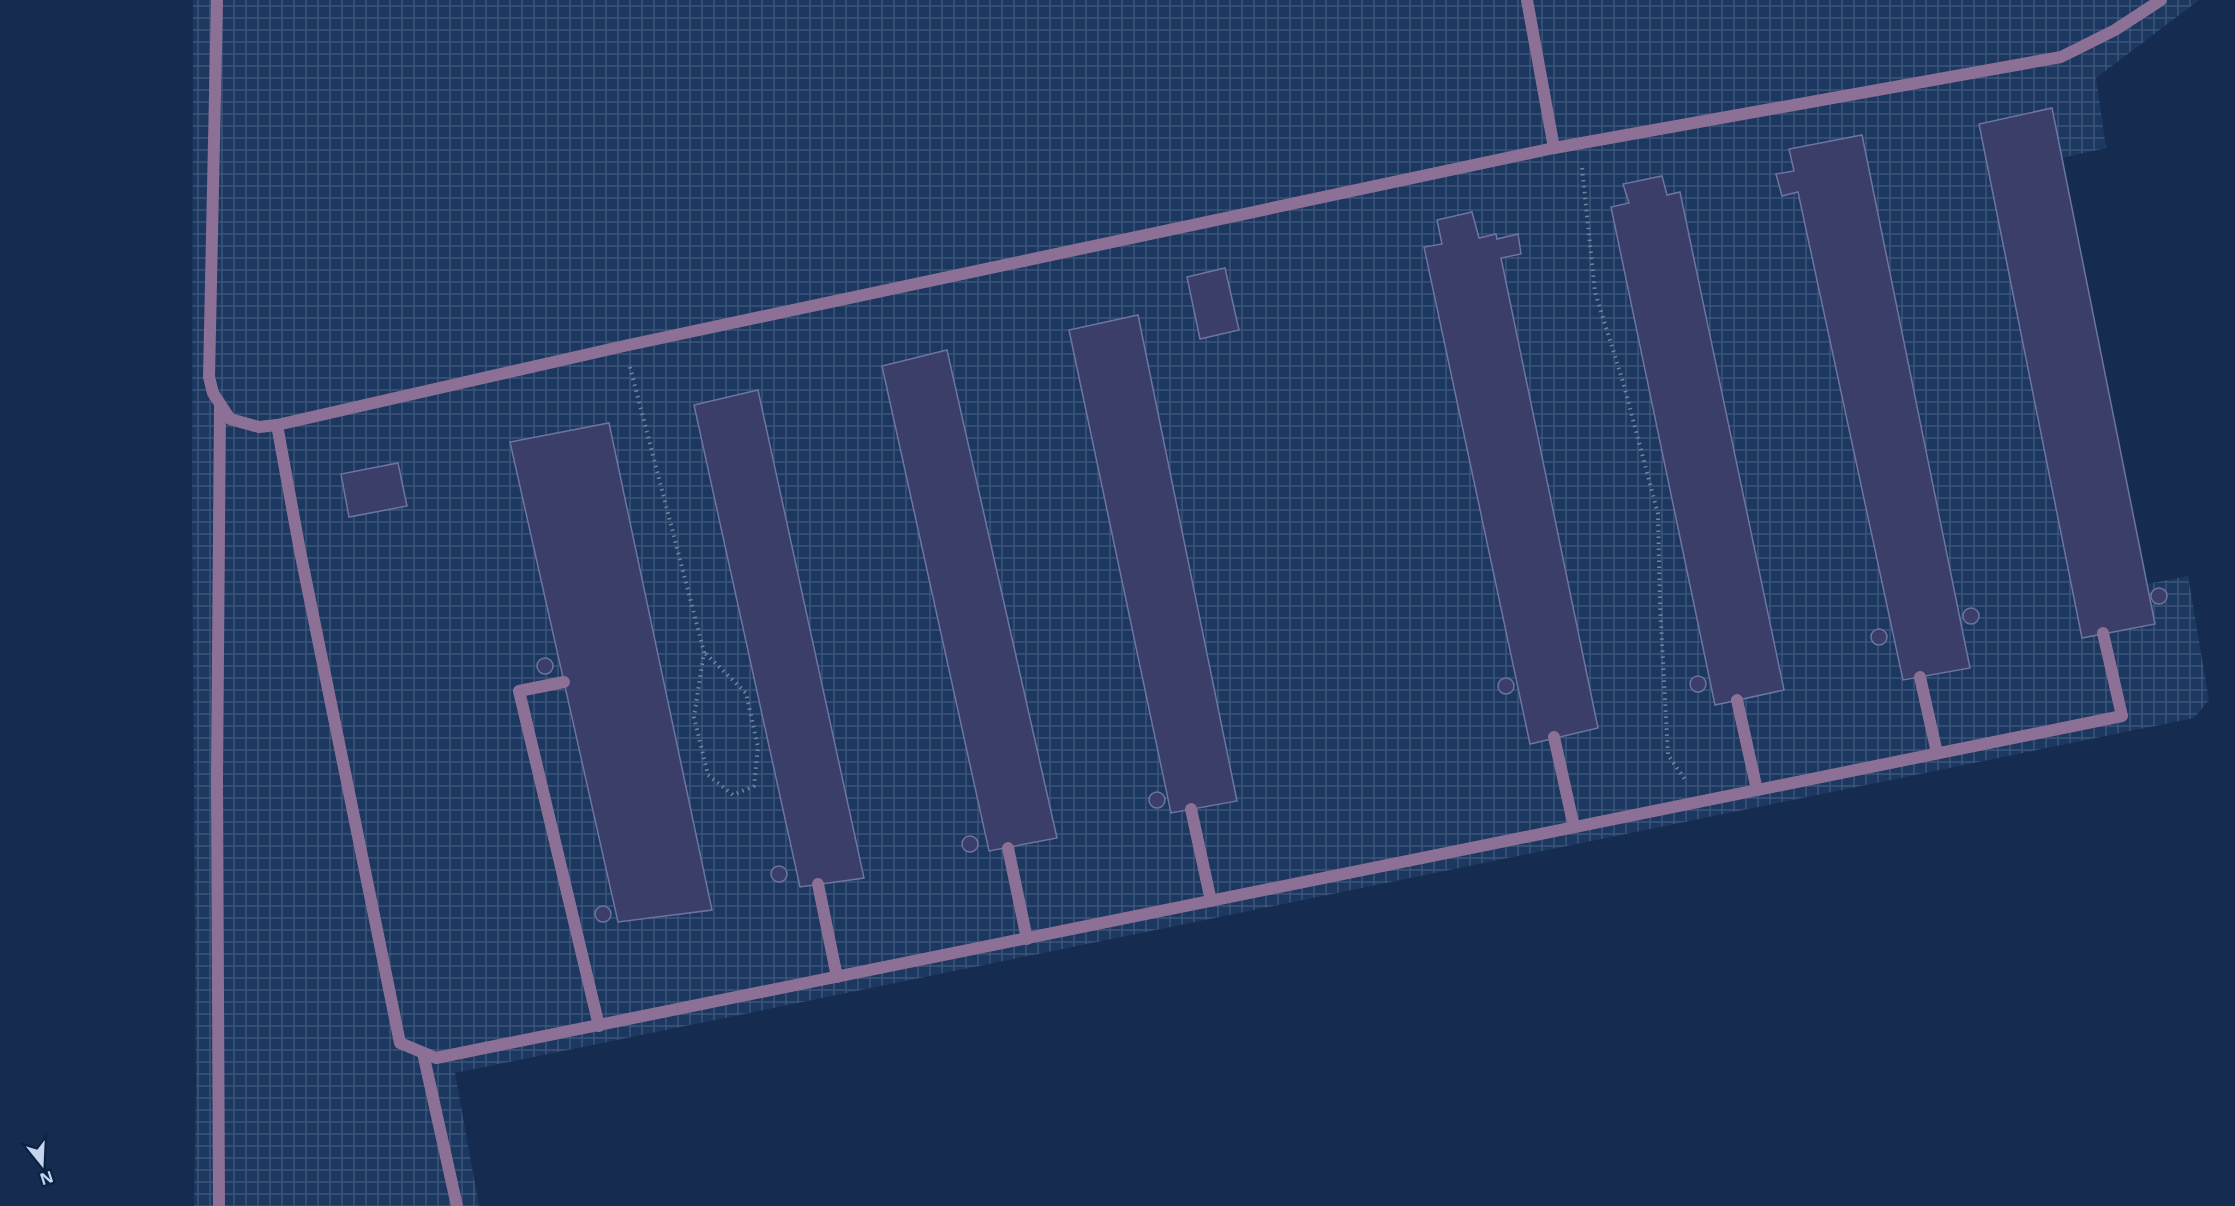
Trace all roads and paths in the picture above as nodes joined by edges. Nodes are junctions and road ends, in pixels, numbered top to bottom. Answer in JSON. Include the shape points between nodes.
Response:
{"nodes":[{"id":1,"x":216,"y":0,"type":"edge"},
{"id":2,"x":1527,"y":0,"type":"edge"},
{"id":3,"x":2161,"y":0,"type":"edge"},
{"id":4,"x":1579,"y":143,"type":"junction"},
{"id":5,"x":1554,"y":148,"type":"junction"},
{"id":6,"x":624,"y":346,"type":"junction"},
{"id":7,"x":220,"y":406,"type":"junction"},
{"id":8,"x":277,"y":425,"type":"junction"},
{"id":9,"x":2103,"y":633,"type":"dead end"},
{"id":10,"x":704,"y":652,"type":"junction"},
{"id":11,"x":1920,"y":677,"type":"dead end"},
{"id":12,"x":564,"y":682,"type":"dead end"},
{"id":13,"x":1737,"y":700,"type":"dead end"},
{"id":14,"x":1554,"y":737,"type":"dead end"},
{"id":15,"x":1937,"y":753,"type":"junction"},
{"id":16,"x":1757,"y":790,"type":"junction"},
{"id":17,"x":1700,"y":802,"type":"junction"},
{"id":18,"x":1191,"y":809,"type":"dead end"},
{"id":19,"x":1574,"y":827,"type":"junction"},
{"id":20,"x":1008,"y":848,"type":"dead end"},
{"id":21,"x":818,"y":884,"type":"dead end"},
{"id":22,"x":1211,"y":901,"type":"junction"},
{"id":23,"x":1027,"y":939,"type":"junction"},
{"id":24,"x":837,"y":977,"type":"junction"},
{"id":25,"x":599,"y":1026,"type":"junction"},
{"id":26,"x":423,"y":1053,"type":"junction"},
{"id":27,"x":219,"y":1206,"type":"edge"},
{"id":28,"x":457,"y":1206,"type":"edge"}],
"edges":[{"from":1,"to":7,"type":"lane","via":[[209,377]]},
{"from":2,"to":5,"type":"lane"},
{"from":3,"to":4,"type":"lane","via":[[2115,30],[2061,57]]},
{"from":4,"to":5,"type":"lane"},
{"from":4,"to":17,"type":"path","via":[[1595,292],[1658,514],[1668,755]]},
{"from":5,"to":6,"type":"lane"},
{"from":6,"to":8,"type":"lane"},
{"from":6,"to":10,"type":"path"},
{"from":7,"to":8,"type":"lane","via":[[230,419],[259,427]]},
{"from":7,"to":27,"type":"lane"},
{"from":8,"to":26,"type":"lane","via":[[400,1043]]},
{"from":9,"to":15,"type":"lane","via":[[2122,716]]},
{"from":10,"to":10,"type":"path","via":[[694,717],[708,775],[733,795],[754,786],[758,747],[746,693]]},
{"from":11,"to":15,"type":"lane"},
{"from":12,"to":25,"type":"lane","via":[[519,691]]},
{"from":13,"to":16,"type":"lane"},
{"from":14,"to":19,"type":"lane"},
{"from":15,"to":16,"type":"lane"},
{"from":16,"to":17,"type":"lane"},
{"from":17,"to":19,"type":"lane"},
{"from":18,"to":22,"type":"lane"},
{"from":19,"to":22,"type":"lane"},
{"from":20,"to":23,"type":"lane"},
{"from":21,"to":24,"type":"lane"},
{"from":22,"to":23,"type":"lane"},
{"from":23,"to":24,"type":"lane"},
{"from":24,"to":25,"type":"lane"},
{"from":25,"to":26,"type":"lane","via":[[436,1058]]},
{"from":26,"to":28,"type":"lane"}]}
